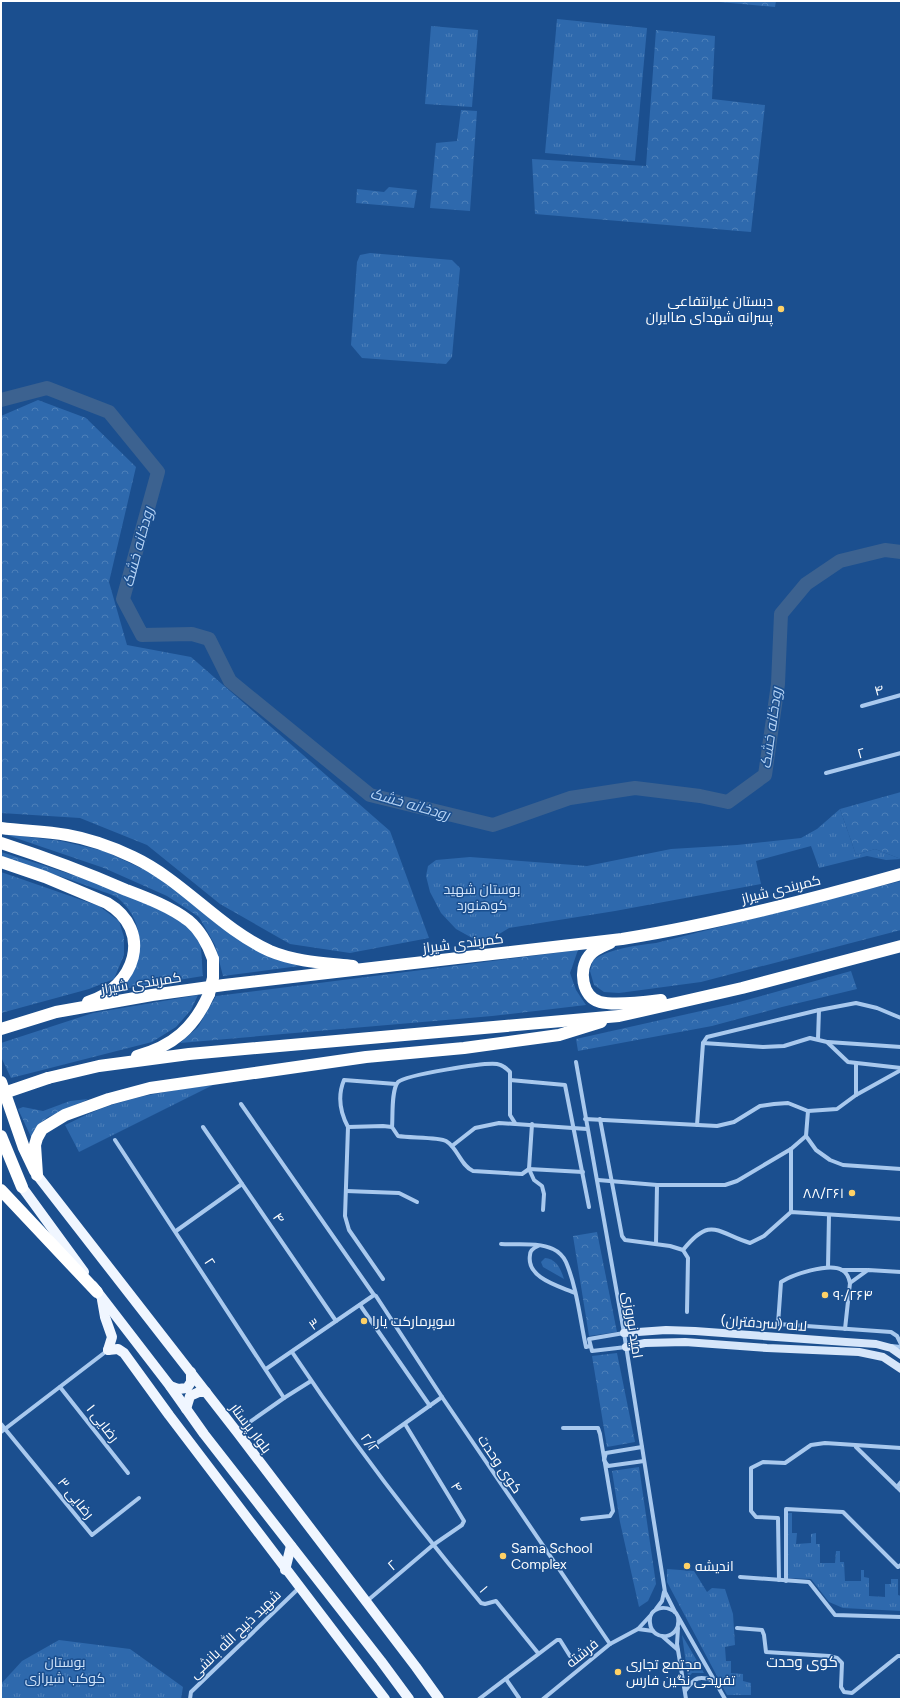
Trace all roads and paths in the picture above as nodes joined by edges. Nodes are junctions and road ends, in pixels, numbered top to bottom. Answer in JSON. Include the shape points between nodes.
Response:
{"nodes":[{"id":1,"x":901,"y":695,"type":"edge"},
{"id":2,"x":862,"y":706,"type":"dead end"},
{"id":3,"x":901,"y":753,"type":"edge"},
{"id":4,"x":826,"y":773,"type":"dead end"},
{"id":5,"x":1,"y":828,"type":"edge"},
{"id":6,"x":1,"y":843,"type":"edge"},
{"id":7,"x":1,"y":862,"type":"edge"},
{"id":8,"x":901,"y":874,"type":"edge"},
{"id":9,"x":622,"y":939,"type":"junction"},
{"id":10,"x":901,"y":946,"type":"edge"},
{"id":11,"x":376,"y":968,"type":"junction"},
{"id":12,"x":702,"y":997,"type":"junction"},
{"id":13,"x":818,"y":1010,"type":"junction"},
{"id":14,"x":56,"y":1012,"type":"junction"},
{"id":15,"x":619,"y":1016,"type":"junction"},
{"id":16,"x":901,"y":1018,"type":"edge"},
{"id":17,"x":1,"y":1029,"type":"edge"},
{"id":18,"x":818,"y":1039,"type":"junction"},
{"id":19,"x":827,"y":1042,"type":"junction"},
{"id":20,"x":703,"y":1043,"type":"junction"},
{"id":21,"x":901,"y":1047,"type":"edge"},
{"id":22,"x":576,"y":1062,"type":"dead end"},
{"id":23,"x":856,"y":1064,"type":"junction"},
{"id":24,"x":99,"y":1066,"type":"junction"},
{"id":25,"x":901,"y":1069,"type":"edge"},
{"id":26,"x":510,"y":1080,"type":"junction"},
{"id":27,"x":1,"y":1082,"type":"edge"},
{"id":28,"x":396,"y":1084,"type":"junction"},
{"id":29,"x":1,"y":1094,"type":"edge"},
{"id":30,"x":856,"y":1095,"type":"junction"},
{"id":31,"x":241,"y":1104,"type":"dead end"},
{"id":32,"x":808,"y":1111,"type":"junction"},
{"id":33,"x":585,"y":1119,"type":"junction"},
{"id":34,"x":600,"y":1119,"type":"junction"},
{"id":35,"x":515,"y":1123,"type":"junction"},
{"id":36,"x":532,"y":1124,"type":"junction"},
{"id":37,"x":697,"y":1125,"type":"junction"},
{"id":38,"x":203,"y":1127,"type":"dead end"},
{"id":39,"x":392,"y":1127,"type":"junction"},
{"id":40,"x":348,"y":1128,"type":"junction"},
{"id":41,"x":574,"y":1128,"type":"junction"},
{"id":42,"x":587,"y":1129,"type":"junction"},
{"id":43,"x":1,"y":1136,"type":"edge"},
{"id":44,"x":806,"y":1136,"type":"junction"},
{"id":45,"x":115,"y":1140,"type":"dead end"},
{"id":46,"x":452,"y":1146,"type":"junction"},
{"id":47,"x":791,"y":1149,"type":"junction"},
{"id":48,"x":528,"y":1169,"type":"junction"},
{"id":49,"x":901,"y":1169,"type":"edge"},
{"id":50,"x":583,"y":1172,"type":"junction"},
{"id":51,"x":37,"y":1175,"type":"junction"},
{"id":52,"x":598,"y":1180,"type":"junction"},
{"id":53,"x":612,"y":1181,"type":"junction"},
{"id":54,"x":242,"y":1184,"type":"junction"},
{"id":55,"x":657,"y":1185,"type":"junction"},
{"id":56,"x":22,"y":1186,"type":"joint"},
{"id":57,"x":1,"y":1190,"type":"edge"},
{"id":58,"x":346,"y":1191,"type":"junction"},
{"id":59,"x":417,"y":1202,"type":"dead end"},
{"id":60,"x":589,"y":1207,"type":"dead end"},
{"id":61,"x":542,"y":1210,"type":"dead end"},
{"id":62,"x":791,"y":1212,"type":"junction"},
{"id":63,"x":829,"y":1215,"type":"junction"},
{"id":64,"x":901,"y":1219,"type":"edge"},
{"id":65,"x":176,"y":1230,"type":"junction"},
{"id":66,"x":501,"y":1244,"type":"dead end"},
{"id":67,"x":656,"y":1244,"type":"junction"},
{"id":68,"x":540,"y":1246,"type":"junction"},
{"id":69,"x":683,"y":1250,"type":"junction"},
{"id":70,"x":828,"y":1267,"type":"junction"},
{"id":71,"x":842,"y":1270,"type":"junction"},
{"id":72,"x":868,"y":1270,"type":"junction"},
{"id":73,"x":901,"y":1272,"type":"edge"},
{"id":74,"x":383,"y":1279,"type":"dead end"},
{"id":75,"x":850,"y":1283,"type":"junction"},
{"id":76,"x":575,"y":1293,"type":"junction"},
{"id":77,"x":100,"y":1295,"type":"junction"},
{"id":78,"x":374,"y":1295,"type":"junction"},
{"id":79,"x":360,"y":1305,"type":"junction"},
{"id":80,"x":687,"y":1312,"type":"dead end"},
{"id":81,"x":336,"y":1321,"type":"junction"},
{"id":82,"x":844,"y":1329,"type":"junction"},
{"id":83,"x":624,"y":1333,"type":"junction"},
{"id":84,"x":767,"y":1336,"type":"junction"},
{"id":85,"x":876,"y":1344,"type":"junction"},
{"id":86,"x":901,"y":1344,"type":"edge"},
{"id":87,"x":590,"y":1346,"type":"junction"},
{"id":88,"x":626,"y":1347,"type":"junction"},
{"id":89,"x":901,"y":1347,"type":"edge"},
{"id":90,"x":767,"y":1348,"type":"junction"},
{"id":91,"x":108,"y":1350,"type":"junction"},
{"id":92,"x":292,"y":1352,"type":"junction"},
{"id":93,"x":901,"y":1354,"type":"edge"},
{"id":94,"x":898,"y":1366,"type":"edge"},
{"id":95,"x":266,"y":1369,"type":"junction"},
{"id":96,"x":191,"y":1372,"type":"junction"},
{"id":97,"x":311,"y":1381,"type":"junction"},
{"id":98,"x":170,"y":1386,"type":"junction"},
{"id":99,"x":60,"y":1387,"type":"junction"},
{"id":100,"x":206,"y":1392,"type":"junction"},
{"id":101,"x":442,"y":1397,"type":"junction"},
{"id":102,"x":284,"y":1398,"type":"junction"},
{"id":103,"x":430,"y":1406,"type":"junction"},
{"id":104,"x":186,"y":1409,"type":"junction"},
{"id":105,"x":1,"y":1424,"type":"edge"},
{"id":106,"x":405,"y":1424,"type":"junction"},
{"id":107,"x":563,"y":1428,"type":"dead end"},
{"id":108,"x":3,"y":1430,"type":"edge"},
{"id":109,"x":237,"y":1432,"type":"junction"},
{"id":110,"x":856,"y":1446,"type":"junction"},
{"id":111,"x":642,"y":1447,"type":"junction"},
{"id":112,"x":370,"y":1448,"type":"dead end"},
{"id":113,"x":901,"y":1448,"type":"edge"},
{"id":114,"x":604,"y":1460,"type":"junction"},
{"id":115,"x":644,"y":1461,"type":"junction"},
{"id":116,"x":128,"y":1473,"type":"dead end"},
{"id":117,"x":901,"y":1482,"type":"edge"},
{"id":118,"x":897,"y":1487,"type":"junction"},
{"id":119,"x":901,"y":1491,"type":"edge"},
{"id":120,"x":139,"y":1498,"type":"dead end"},
{"id":121,"x":582,"y":1518,"type":"dead end"},
{"id":122,"x":464,"y":1522,"type":"joint"},
{"id":123,"x":265,"y":1540,"type":"junction"},
{"id":124,"x":289,"y":1543,"type":"junction"},
{"id":125,"x":433,"y":1545,"type":"junction"},
{"id":126,"x":901,"y":1565,"type":"edge"},
{"id":127,"x":286,"y":1570,"type":"junction"},
{"id":128,"x":740,"y":1577,"type":"dead end"},
{"id":129,"x":779,"y":1580,"type":"junction"},
{"id":130,"x":786,"y":1580,"type":"junction"},
{"id":131,"x":299,"y":1587,"type":"junction"},
{"id":132,"x":664,"y":1592,"type":"junction"},
{"id":133,"x":366,"y":1601,"type":"junction"},
{"id":134,"x":675,"y":1612,"type":"junction"},
{"id":135,"x":652,"y":1613,"type":"junction"},
{"id":136,"x":678,"y":1617,"type":"junction"},
{"id":137,"x":901,"y":1617,"type":"edge"},
{"id":138,"x":678,"y":1627,"type":"junction"},
{"id":139,"x":736,"y":1628,"type":"dead end"},
{"id":140,"x":638,"y":1629,"type":"junction"},
{"id":141,"x":653,"y":1631,"type":"junction"},
{"id":142,"x":662,"y":1636,"type":"junction"},
{"id":143,"x":610,"y":1644,"type":"junction"},
{"id":144,"x":678,"y":1650,"type":"junction"},
{"id":145,"x":538,"y":1653,"type":"junction"},
{"id":146,"x":570,"y":1656,"type":"dead end"},
{"id":147,"x":901,"y":1656,"type":"edge"},
{"id":148,"x":506,"y":1679,"type":"junction"},
{"id":149,"x":715,"y":1681,"type":"junction"},
{"id":150,"x":685,"y":1692,"type":"junction"},
{"id":151,"x":519,"y":1698,"type":"dead end"},
{"id":152,"x":190,"y":1699,"type":"edge"},
{"id":153,"x":385,"y":1699,"type":"edge"},
{"id":154,"x":409,"y":1699,"type":"edge"},
{"id":155,"x":439,"y":1699,"type":"edge"},
{"id":156,"x":479,"y":1699,"type":"edge"},
{"id":157,"x":543,"y":1699,"type":"edge"},
{"id":158,"x":686,"y":1699,"type":"edge"},
{"id":159,"x":725,"y":1699,"type":"edge"}],
"edges":[{"from":1,"to":2,"type":"street","name":"۴"},
{"from":3,"to":4,"type":"street","name":"۲"},
{"from":5,"to":11,"type":"highway","via":[[67,835],[99,843],[134,857],[170,878],[232,927],[287,957]]},
{"from":6,"to":24,"type":"highway","bridge":true,"via":[[79,870],[176,913],[190,922],[208,944],[213,959],[210,994],[188,1028],[170,1042],[141,1054]]},
{"from":7,"to":14,"type":"highway","via":[[107,903],[116,908],[130,926],[134,949],[130,966],[123,979],[97,999]]},
{"from":8,"to":9,"type":"highway","name":"کمربندی شیراز","via":[[703,924]]},
{"from":9,"to":11,"type":"highway","name":"کمربندی شیراز"},
{"from":9,"to":12,"type":"highway","via":[[599,947],[588,956],[583,978],[587,994],[598,1002],[608,1004]]},
{"from":10,"to":12,"type":"highway"},
{"from":11,"to":14,"type":"highway","name":"کمربندی شیراز","via":[[188,990]]},
{"from":12,"to":15,"type":"highway"},
{"from":13,"to":16,"type":"street","via":[[856,1003]]},
{"from":13,"to":18,"type":"street"},
{"from":13,"to":20,"type":"street","via":[[707,1037]]},
{"from":14,"to":17,"type":"highway","name":"کمربندی شیراز"},
{"from":15,"to":24,"type":"highway","via":[[270,1046]]},
{"from":15,"to":51,"type":"highway","via":[[559,1036],[366,1057],[150,1088],[109,1099],[65,1115],[42,1129],[35,1145]]},
{"from":18,"to":19,"type":"street"},
{"from":18,"to":20,"type":"street","via":[[810,1038],[784,1046],[763,1047]]},
{"from":19,"to":21,"type":"street"},
{"from":19,"to":23,"type":"street","via":[[848,1062]]},
{"from":20,"to":37,"type":"street"},
{"from":22,"to":33,"type":"street","name":"امید نوروزی"},
{"from":23,"to":25,"type":"street"},
{"from":23,"to":30,"type":"street"},
{"from":24,"to":29,"type":"highway","bridge":true,"via":[[48,1078]]},
{"from":25,"to":30,"type":"street"},
{"from":26,"to":28,"type":"street","via":[[510,1072],[505,1067],[498,1064],[483,1064],[411,1077]]},
{"from":26,"to":35,"type":"street","via":[[510,1115]]},
{"from":26,"to":41,"type":"street","via":[[565,1085]]},
{"from":27,"to":51,"type":"highway","via":[[24,1148]]},
{"from":28,"to":39,"type":"street"},
{"from":28,"to":40,"type":"street","via":[[344,1080],[339,1096]]},
{"from":30,"to":32,"type":"street","via":[[837,1109]]},
{"from":31,"to":78,"type":"street","name":"کوی وحدت"},
{"from":32,"to":37,"type":"street","via":[[788,1103],[774,1104],[760,1106],[717,1126]]},
{"from":32,"to":44,"type":"street"},
{"from":33,"to":34,"type":"street"},
{"from":33,"to":42,"type":"street","name":"امید نوروزی"},
{"from":34,"to":37,"type":"street"},
{"from":34,"to":53,"type":"street"},
{"from":35,"to":36,"type":"street"},
{"from":35,"to":46,"type":"street","via":[[475,1128]]},
{"from":36,"to":41,"type":"street"},
{"from":36,"to":48,"type":"street"},
{"from":38,"to":54,"type":"street","name":"۴"},
{"from":39,"to":40,"type":"street"},
{"from":39,"to":46,"type":"street","via":[[398,1136],[445,1140]]},
{"from":40,"to":58,"type":"street"},
{"from":41,"to":42,"type":"street"},
{"from":41,"to":50,"type":"street"},
{"from":42,"to":52,"type":"street","name":"امید نوروزی"},
{"from":43,"to":56,"type":"highway"},
{"from":44,"to":47,"type":"street"},
{"from":44,"to":49,"type":"street","via":[[816,1150],[843,1165]]},
{"from":45,"to":65,"type":"street","name":"۲"},
{"from":46,"to":48,"type":"street","via":[[467,1168],[473,1171],[522,1174]]},
{"from":47,"to":55,"type":"street","via":[[737,1181],[725,1185]]},
{"from":47,"to":62,"type":"street"},
{"from":48,"to":50,"type":"street"},
{"from":48,"to":61,"type":"street","via":[[534,1180],[542,1186]]},
{"from":50,"to":60,"type":"street"},
{"from":51,"to":96,"type":"main road","name":"بلوار پرستار"},
{"from":52,"to":53,"type":"street"},
{"from":52,"to":83,"type":"street","name":"امید نوروزی"},
{"from":53,"to":55,"type":"street"},
{"from":53,"to":67,"type":"street","via":[[622,1236],[625,1240]]},
{"from":54,"to":65,"type":"street"},
{"from":54,"to":81,"type":"street","name":"۴"},
{"from":55,"to":67,"type":"street"},
{"from":56,"to":77,"type":"main road"},
{"from":57,"to":77,"type":"highway"},
{"from":58,"to":59,"type":"street","via":[[399,1193]]},
{"from":58,"to":74,"type":"street","via":[[345,1216],[349,1230]]},
{"from":62,"to":63,"type":"street"},
{"from":62,"to":69,"type":"street","via":[[764,1236],[750,1243],[738,1240],[723,1231],[710,1229],[693,1238]]},
{"from":63,"to":64,"type":"street"},
{"from":63,"to":70,"type":"street"},
{"from":65,"to":95,"type":"street","name":"۲"},
{"from":66,"to":68,"type":"street"},
{"from":67,"to":69,"type":"street"},
{"from":68,"to":76,"type":"street","via":[[552,1248],[566,1261]]},
{"from":68,"to":76,"type":"street","via":[[530,1251],[533,1270],[552,1284]]},
{"from":69,"to":80,"type":"street","via":[[688,1258]]},
{"from":70,"to":71,"type":"street"},
{"from":70,"to":82,"type":"street","via":[[788,1277],[781,1282],[778,1324]]},
{"from":71,"to":72,"type":"street"},
{"from":71,"to":75,"type":"street"},
{"from":72,"to":73,"type":"street"},
{"from":72,"to":75,"type":"street"},
{"from":75,"to":82,"type":"street"},
{"from":76,"to":87,"type":"street","via":[[586,1347]]},
{"from":77,"to":91,"type":"main road","via":[[112,1337]]},
{"from":77,"to":98,"type":"main road"},
{"from":78,"to":79,"type":"street","name":"۳"},
{"from":78,"to":101,"type":"street","name":"کوی وحدت"},
{"from":79,"to":81,"type":"street","name":"۳"},
{"from":79,"to":103,"type":"street"},
{"from":81,"to":92,"type":"street","name":"۳"},
{"from":82,"to":86,"type":"street","via":[[891,1332],[897,1336]]},
{"from":83,"to":84,"type":"street","name":"لاله (سردفتران)","via":[[666,1330]]},
{"from":83,"to":87,"type":"street","via":[[589,1339]]},
{"from":83,"to":88,"type":"street","name":"امید نوروزی"},
{"from":84,"to":85,"type":"street","name":"لاله (سردفتران)"},
{"from":84,"to":90,"type":"street"},
{"from":85,"to":89,"type":"street"},
{"from":85,"to":93,"type":"street","name":"لاله (سردفتران)"},
{"from":87,"to":88,"type":"street","via":[[592,1351]]},
{"from":88,"to":90,"type":"street","name":"لاله (سردفتران)","via":[[645,1343],[685,1342]]},
{"from":88,"to":111,"type":"street","name":"امید نوروزی"},
{"from":90,"to":94,"type":"street","name":"لاله (سردفتران)","via":[[859,1352],[883,1357]]},
{"from":91,"to":99,"type":"street"},
{"from":91,"to":123,"type":"main road","via":[[118,1349],[124,1353]]},
{"from":92,"to":95,"type":"street","name":"۳"},
{"from":92,"to":97,"type":"street","name":"۲/۲"},
{"from":93,"to":94,"type":"street"},
{"from":95,"to":102,"type":"street","name":"۲"},
{"from":96,"to":98,"type":"main road","via":[[192,1382],[188,1388],[178,1389]]},
{"from":96,"to":100,"type":"main road","name":"بلوار پرستار"},
{"from":97,"to":102,"type":"street"},
{"from":97,"to":125,"type":"street","name":"۲/۲"},
{"from":98,"to":104,"type":"main road"},
{"from":99,"to":108,"type":"street"},
{"from":99,"to":116,"type":"street","name":"رضایی ۱"},
{"from":100,"to":104,"type":"main road","via":[[190,1396]]},
{"from":100,"to":109,"type":"main road","name":"بلوار پرستار"},
{"from":101,"to":103,"type":"street"},
{"from":101,"to":143,"type":"street","name":"کوی وحدت"},
{"from":102,"to":109,"type":"street"},
{"from":103,"to":106,"type":"street"},
{"from":104,"to":124,"type":"main road"},
{"from":105,"to":108,"type":"street"},
{"from":106,"to":112,"type":"street"},
{"from":106,"to":122,"type":"street","name":"۴"},
{"from":107,"to":114,"type":"street","via":[[598,1428]]},
{"from":108,"to":120,"type":"street","name":"رضایی ۳","via":[[92,1535]]},
{"from":109,"to":133,"type":"main road","name":"بلوار پرستار"},
{"from":110,"to":113,"type":"street"},
{"from":110,"to":118,"type":"street"},
{"from":110,"to":129,"type":"street","via":[[825,1443],[811,1445],[785,1463],[763,1462],[751,1468],[751,1511],[756,1517],[778,1518]]},
{"from":111,"to":114,"type":"street","via":[[606,1453]]},
{"from":111,"to":115,"type":"street","name":"امید نوروزی"},
{"from":114,"to":115,"type":"street","via":[[608,1466]]},
{"from":114,"to":121,"type":"street","via":[[612,1514]]},
{"from":115,"to":132,"type":"street","name":"امید نوروزی"},
{"from":117,"to":118,"type":"street"},
{"from":118,"to":119,"type":"street"},
{"from":122,"to":125,"type":"street","name":"۲"},
{"from":123,"to":124,"type":"main road"},
{"from":123,"to":127,"type":"main road"},
{"from":124,"to":127,"type":"main road"},
{"from":124,"to":154,"type":"main road"},
{"from":125,"to":133,"type":"street","name":"۲"},
{"from":125,"to":145,"type":"street","name":"۱","via":[[481,1603],[496,1601]]},
{"from":126,"to":130,"type":"street","via":[[898,1567],[843,1512],[786,1509]]},
{"from":127,"to":131,"type":"main road"},
{"from":128,"to":129,"type":"street"},
{"from":129,"to":130,"type":"street"},
{"from":130,"to":137,"type":"street","via":[[809,1582],[834,1615]]},
{"from":131,"to":152,"type":"street","name":"شهید ذبیح الله بانشی","via":[[191,1692]]},
{"from":131,"to":153,"type":"main road"},
{"from":132,"to":134,"type":"street"},
{"from":132,"to":135,"type":"street","name":"فرشته","via":[[662,1601]]},
{"from":133,"to":155,"type":"main road","name":"بلوار پرستار"},
{"from":134,"to":135,"type":"street","via":[[667,1607],[658,1608]]},
{"from":134,"to":136,"type":"street"},
{"from":135,"to":140,"type":"street","name":"فرشته"},
{"from":135,"to":141,"type":"street","via":[[650,1624]]},
{"from":136,"to":138,"type":"street"},
{"from":136,"to":149,"type":"street"},
{"from":138,"to":142,"type":"street","via":[[672,1634]]},
{"from":138,"to":144,"type":"street"},
{"from":139,"to":147,"type":"street","via":[[762,1630],[766,1652],[837,1658],[842,1663],[841,1687],[844,1692],[852,1693]]},
{"from":140,"to":141,"type":"street"},
{"from":140,"to":143,"type":"street","name":"فرشته"},
{"from":141,"to":142,"type":"street"},
{"from":142,"to":144,"type":"street"},
{"from":143,"to":157,"type":"street","name":"فرشته"},
{"from":144,"to":150,"type":"street"},
{"from":145,"to":146,"type":"street","via":[[558,1639]]},
{"from":145,"to":148,"type":"street"},
{"from":148,"to":151,"type":"street"},
{"from":148,"to":156,"type":"street"},
{"from":149,"to":150,"type":"street","via":[[697,1678]]},
{"from":149,"to":159,"type":"street"},
{"from":150,"to":158,"type":"street"}]}
